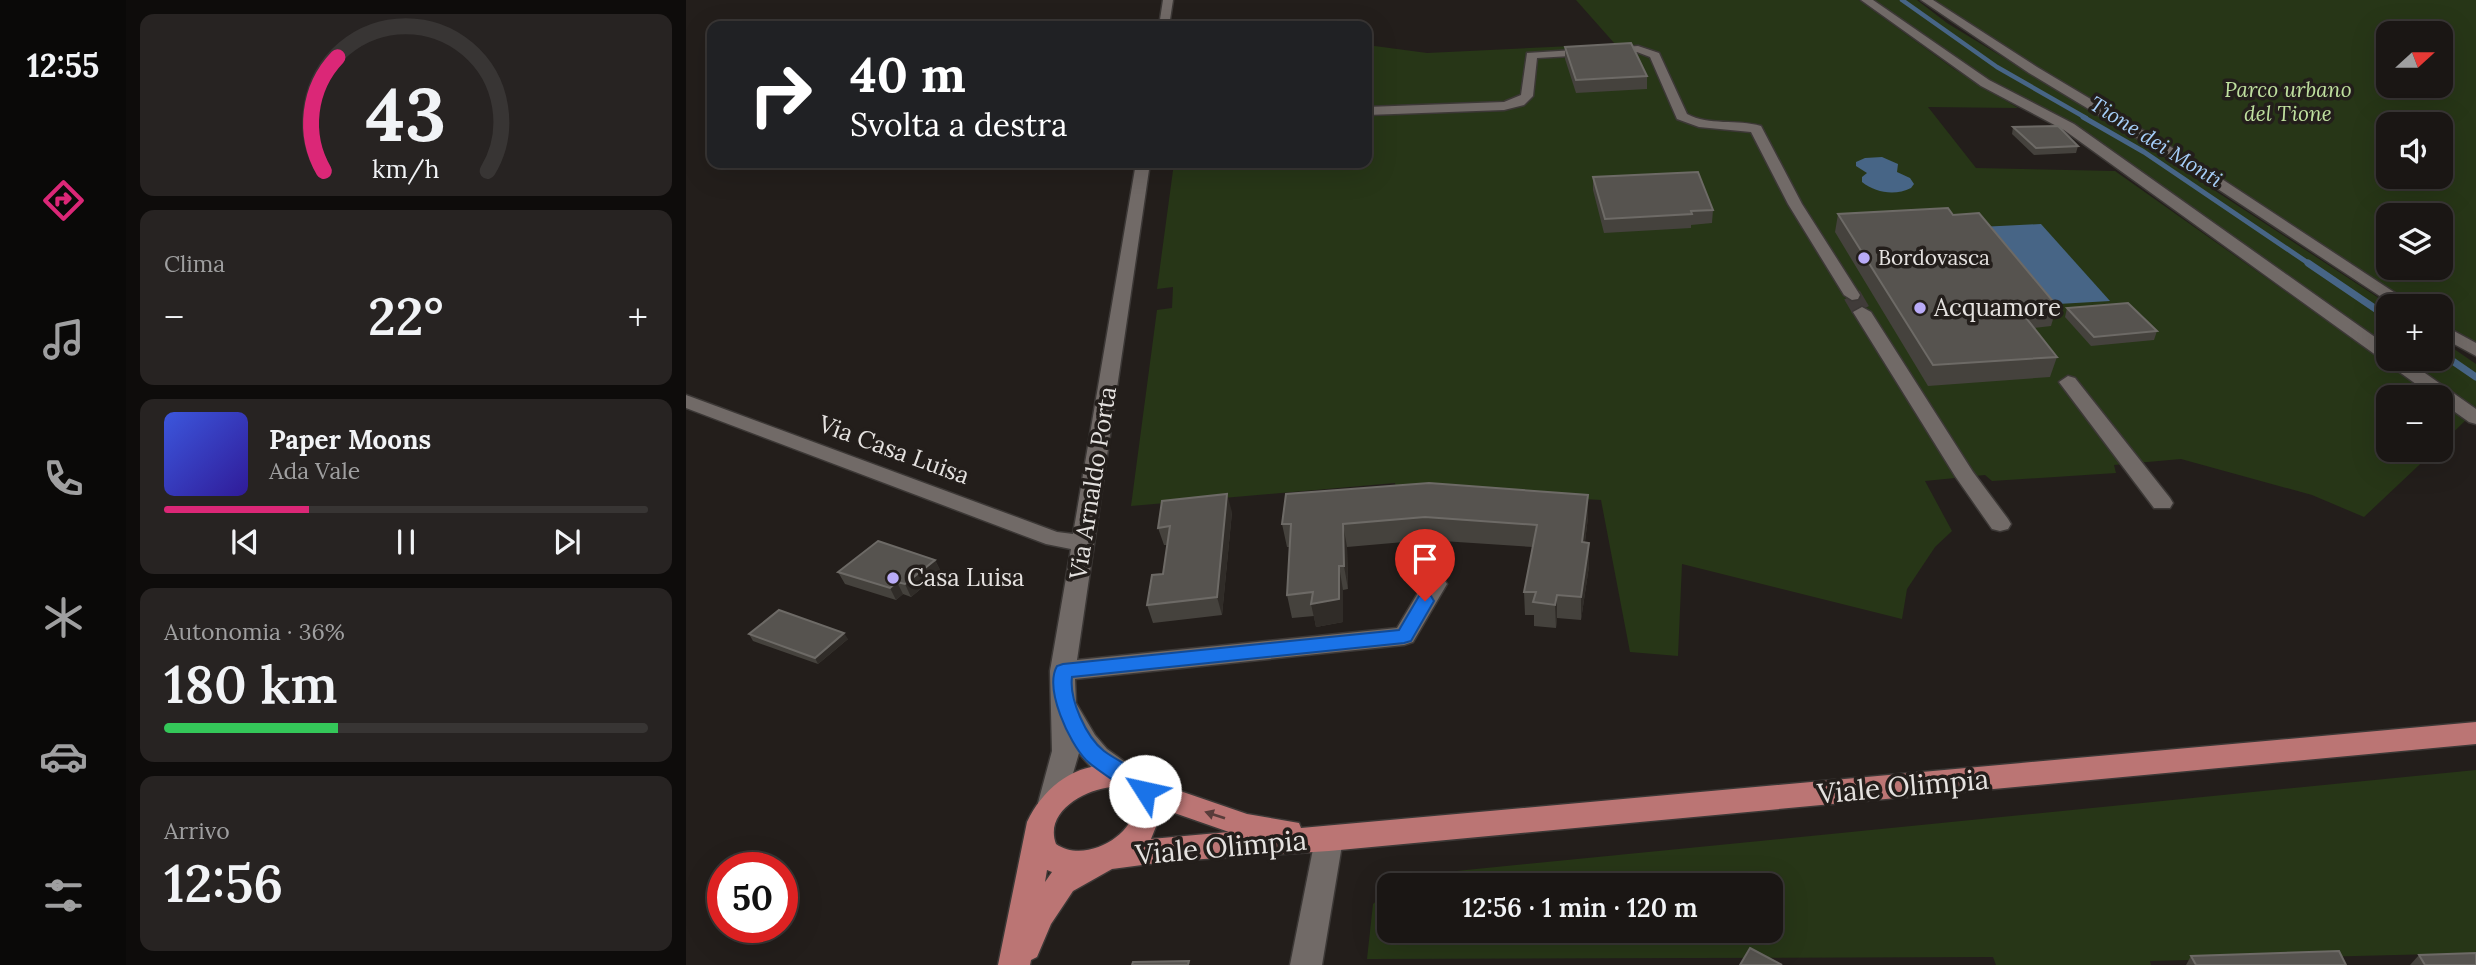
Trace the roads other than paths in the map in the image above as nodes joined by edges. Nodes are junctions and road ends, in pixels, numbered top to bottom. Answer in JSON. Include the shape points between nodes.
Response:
{"nodes":[{"id":1,"x":1168,"y":0,"type":"edge"},
{"id":2,"x":1866,"y":0,"type":"edge"},
{"id":3,"x":1926,"y":0,"type":"edge"},
{"id":4,"x":1165,"y":21,"type":"edge"},
{"id":5,"x":1372,"y":111,"type":"edge"},
{"id":6,"x":1142,"y":168,"type":"edge"},
{"id":7,"x":2388,"y":294,"type":"edge"},
{"id":8,"x":2453,"y":337,"type":"edge"},
{"id":9,"x":2376,"y":346,"type":"edge"},
{"id":10,"x":2476,"y":351,"type":"edge"},
{"id":11,"x":2411,"y":371,"type":"edge"},
{"id":12,"x":2068,"y":382,"type":"dead end"},
{"id":13,"x":686,"y":401,"type":"edge"},
{"id":14,"x":2476,"y":418,"type":"edge"},
{"id":15,"x":2162,"y":503,"type":"dead end"},
{"id":16,"x":2000,"y":524,"type":"dead end"},
{"id":17,"x":1084,"y":543,"type":"junction"},
{"id":18,"x":1435,"y":584,"type":"dead end"},
{"id":19,"x":1062,"y":680,"type":"junction"},
{"id":20,"x":2476,"y":733,"type":"edge"},
{"id":21,"x":1135,"y":784,"type":"junction"},
{"id":22,"x":1052,"y":803,"type":"junction"},
{"id":23,"x":1039,"y":836,"type":"junction"},
{"id":24,"x":1329,"y":839,"type":"junction"},
{"id":25,"x":1103,"y":860,"type":"junction"},
{"id":26,"x":1016,"y":965,"type":"edge"},
{"id":27,"x":1306,"y":965,"type":"edge"}],
"edges":[{"from":1,"to":4,"type":"street"},
{"from":2,"to":9,"type":"street","via":[[1985,83],[2068,127]]},
{"from":3,"to":7,"type":"street"},
{"from":5,"to":16,"type":"street","via":[[1504,106],[1527,96],[1531,55],[1650,51],[1689,122],[1756,129],[1794,204]]},
{"from":6,"to":17,"type":"street","name":"Via Arnaldo Porta"},
{"from":8,"to":10,"type":"street"},
{"from":11,"to":14,"type":"street"},
{"from":12,"to":15,"type":"street"},
{"from":13,"to":17,"type":"street","name":"Via Casa Luisa","via":[[1054,538]]},
{"from":17,"to":19,"type":"street","name":"Via Arnaldo Porta"},
{"from":18,"to":19,"type":"street","via":[[1404,636]]},
{"from":19,"to":21,"type":"street","name":"Viale Olimpia","via":[[1078,731],[1094,755]]},
{"from":19,"to":22,"type":"street","name":"Via Arnaldo Porta","via":[[1066,743]]},
{"from":20,"to":24,"type":"main road","name":"Viale Olimpia"},
{"from":21,"to":22,"type":"main road","via":[[1095,777]]},
{"from":24,"to":21,"type":"main road","name":"Viale Olimpia","one_way":true,"via":[[1247,825]]},
{"from":21,"to":25,"type":"main road","via":[[1149,803],[1148,818],[1141,832]]},
{"from":22,"to":23,"type":"main road"},
{"from":23,"to":25,"type":"main road","via":[[1049,857],[1062,864]]},
{"from":23,"to":26,"type":"main road"},
{"from":24,"to":25,"type":"main road","name":"Viale Olimpia","via":[[1172,848]]},
{"from":24,"to":27,"type":"street"},
{"from":25,"to":26,"type":"main road","via":[[1062,882]]}]}
